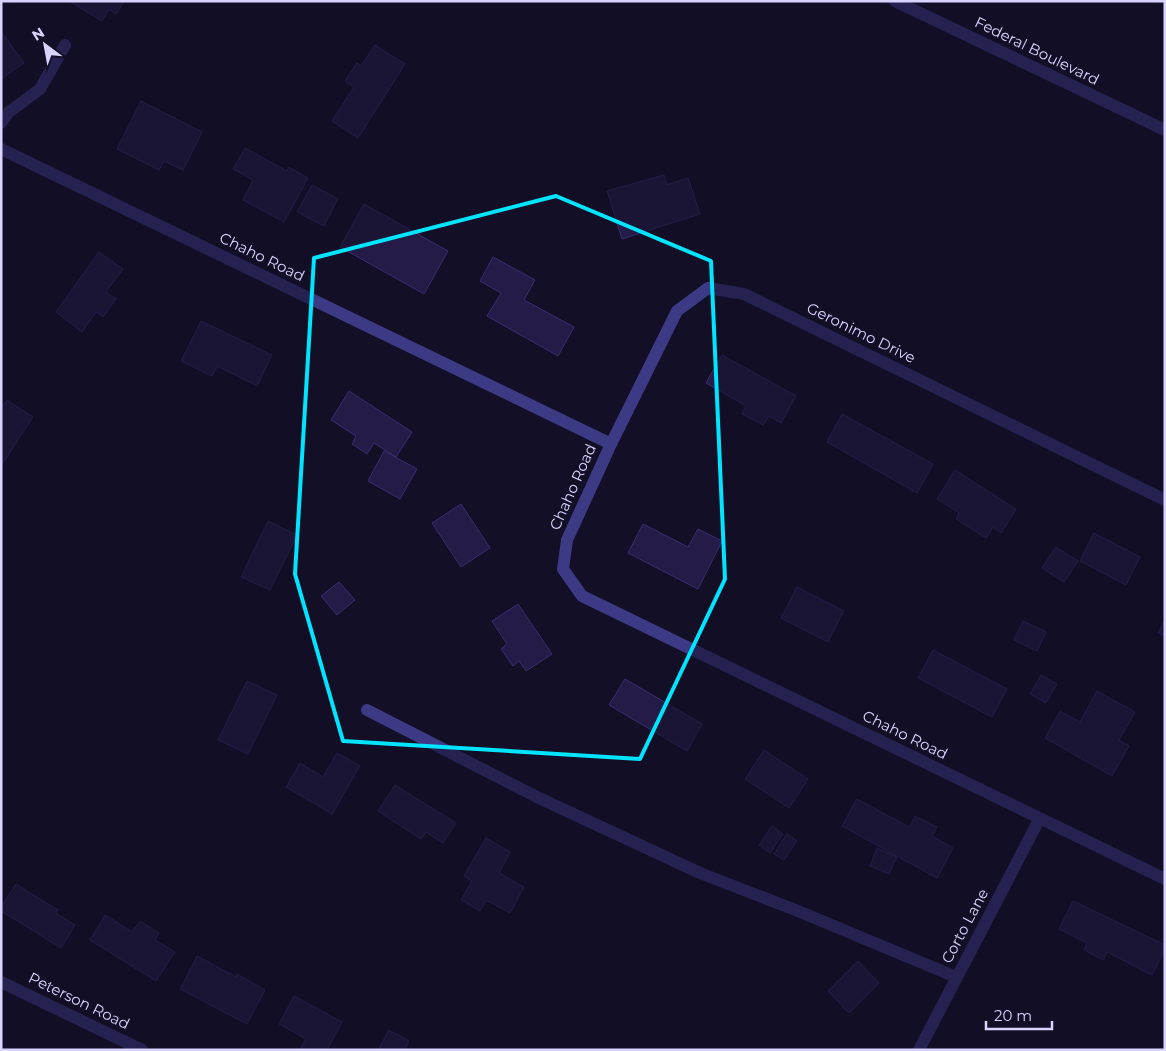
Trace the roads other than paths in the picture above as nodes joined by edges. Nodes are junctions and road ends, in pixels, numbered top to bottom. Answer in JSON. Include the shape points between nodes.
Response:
{"nodes":[{"id":1,"x":895,"y":1,"type":"edge"},
{"id":2,"x":65,"y":46,"type":"dead end"},
{"id":3,"x":1,"y":123,"type":"edge"},
{"id":4,"x":1165,"y":130,"type":"edge"},
{"id":5,"x":1,"y":149,"type":"edge"},
{"id":6,"x":610,"y":444,"type":"junction"},
{"id":7,"x":1165,"y":500,"type":"edge"},
{"id":8,"x":367,"y":710,"type":"dead end"},
{"id":9,"x":1040,"y":818,"type":"junction"},
{"id":10,"x":1165,"y":879,"type":"edge"},
{"id":11,"x":956,"y":977,"type":"junction"},
{"id":12,"x":1,"y":982,"type":"edge"},
{"id":13,"x":142,"y":1050,"type":"edge"},
{"id":14,"x":920,"y":1050,"type":"edge"}],
"edges":[{"from":1,"to":4,"type":"street","name":"Federal Boulevard"},
{"from":2,"to":3,"type":"street","via":[[40,89],[9,112]]},
{"from":5,"to":6,"type":"street","name":"Chaho Road"},
{"from":6,"to":7,"type":"street","name":"Geronimo Drive","via":[[678,312],[708,288],[744,294]]},
{"from":6,"to":9,"type":"street","name":"Chaho Road","via":[[567,540],[563,570],[582,596]]},
{"from":8,"to":11,"type":"street","via":[[539,798],[700,873]]},
{"from":9,"to":10,"type":"street","name":"Chaho Road"},
{"from":9,"to":11,"type":"street","name":"Corto Lane"},
{"from":11,"to":14,"type":"street","name":"Corto Lane"},
{"from":12,"to":13,"type":"street","name":"Peterson Road"}]}
